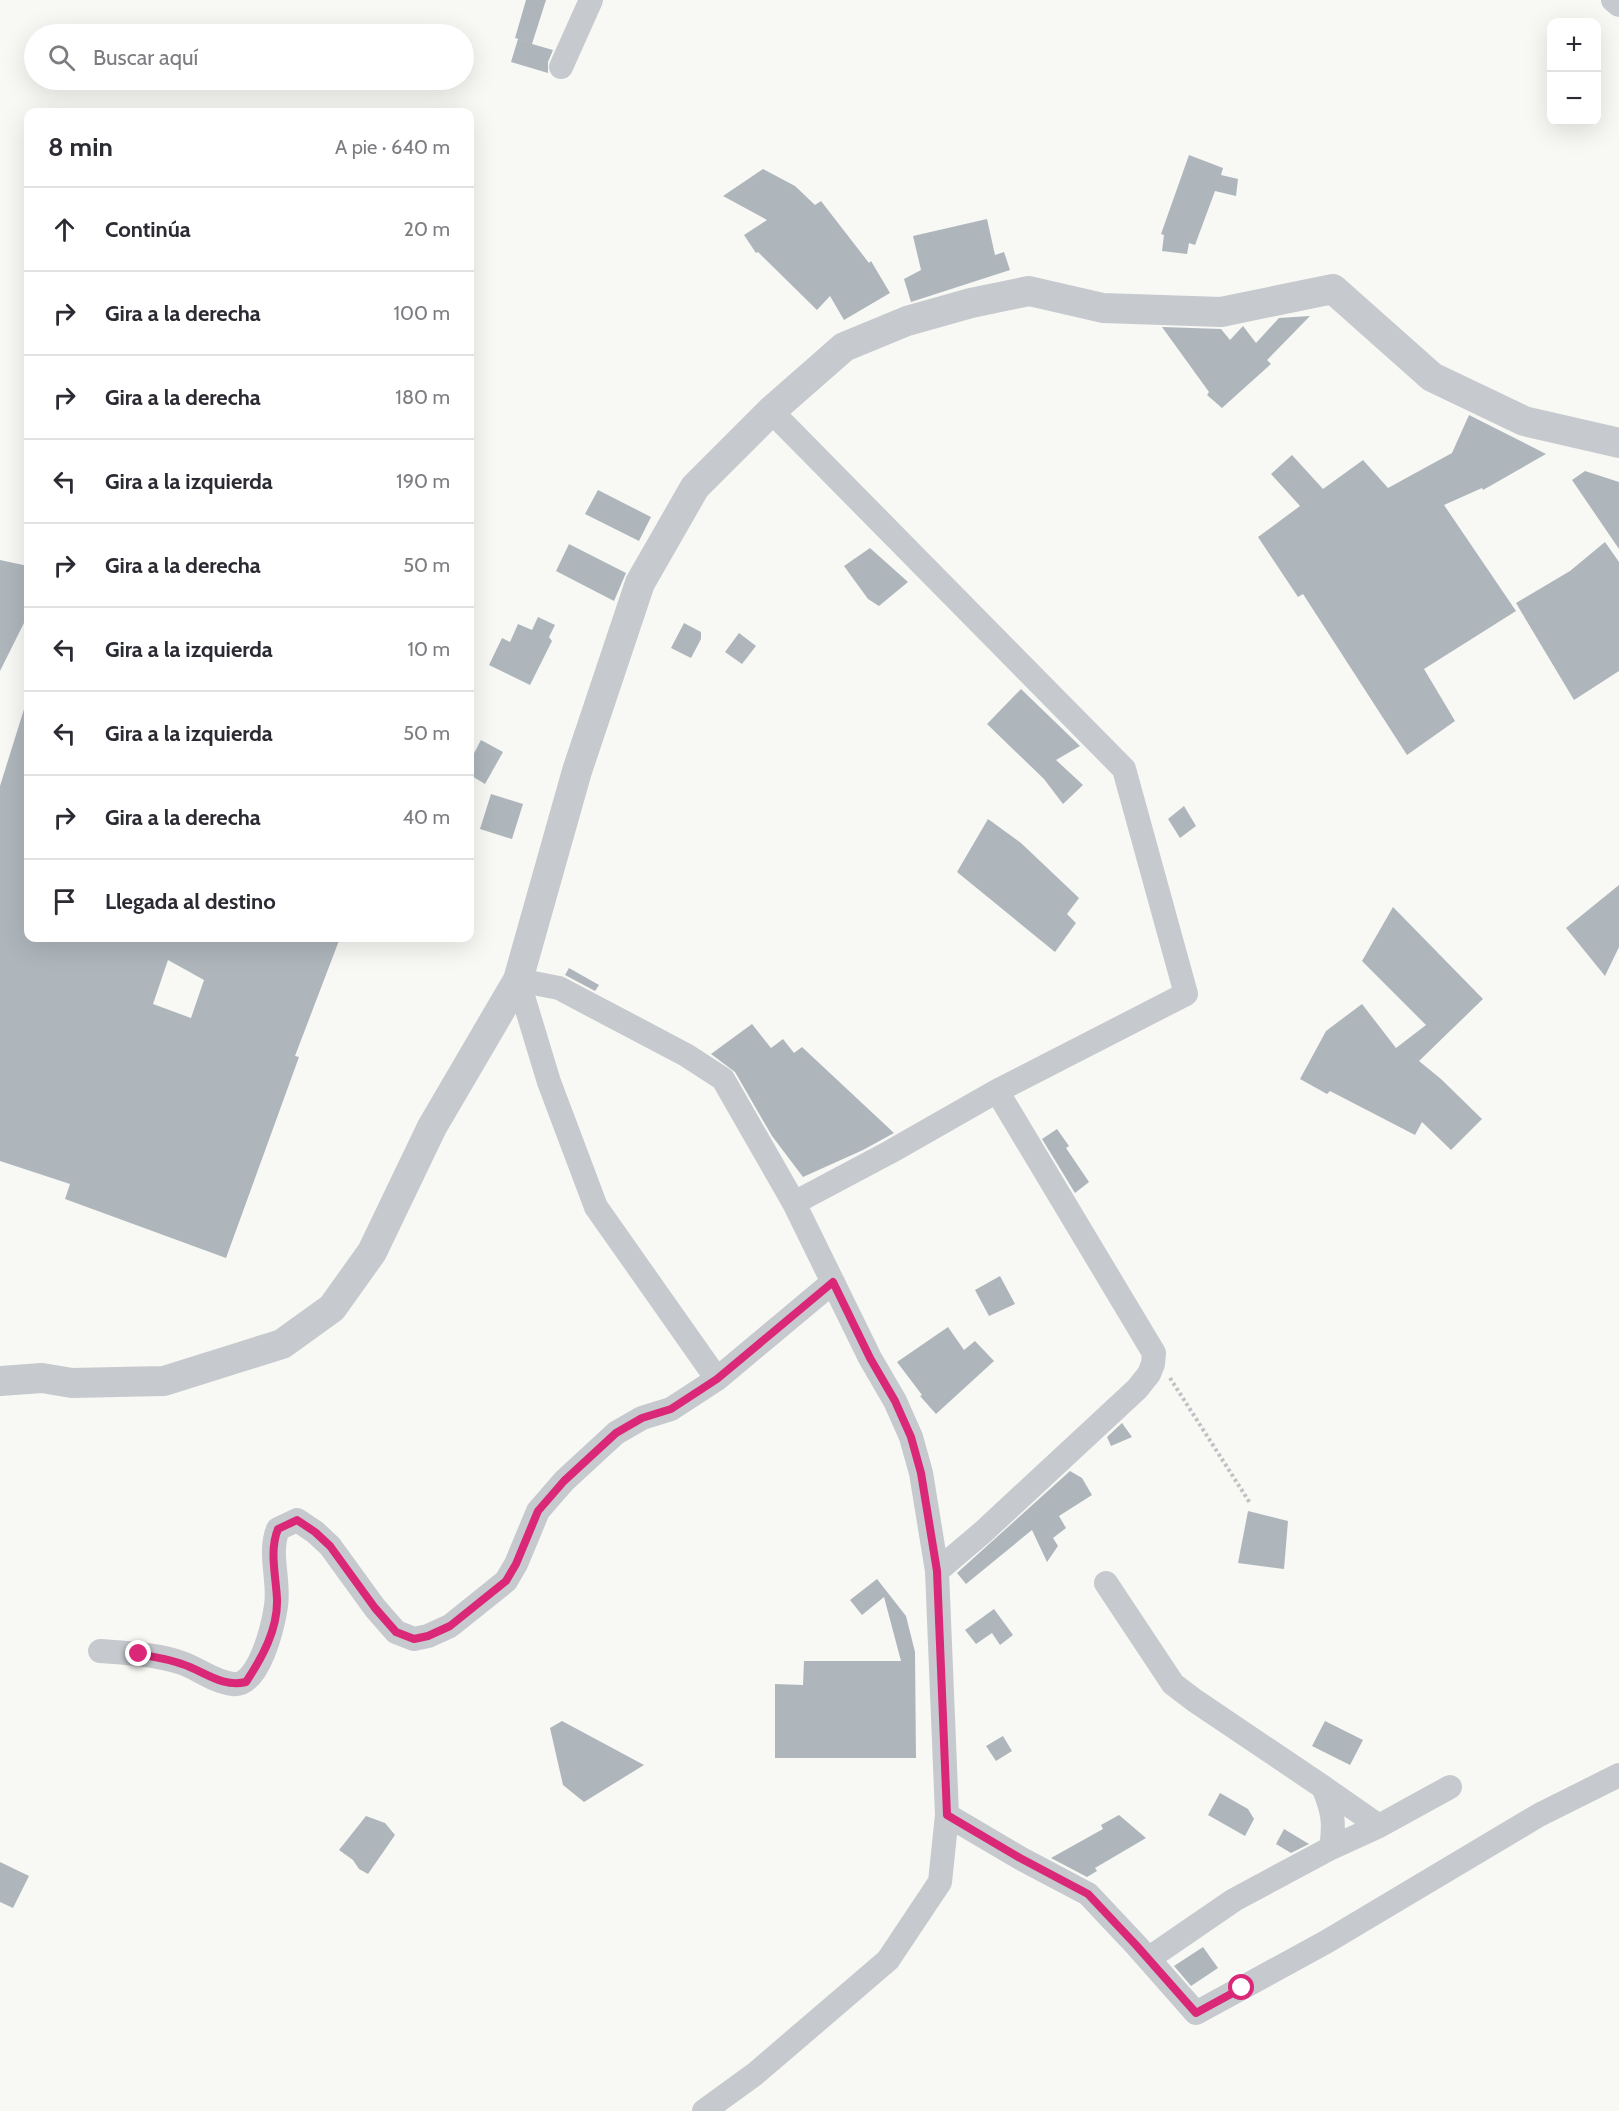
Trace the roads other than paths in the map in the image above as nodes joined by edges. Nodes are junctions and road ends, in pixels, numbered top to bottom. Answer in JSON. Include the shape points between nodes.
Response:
{"nodes":[{"id":1,"x":591,"y":0,"type":"edge"},
{"id":2,"x":1613,"y":0,"type":"edge"},
{"id":3,"x":1619,"y":5,"type":"edge"},
{"id":4,"x":561,"y":67,"type":"dead end"},
{"id":5,"x":771,"y":411,"type":"junction"},
{"id":6,"x":1619,"y":443,"type":"edge"},
{"id":7,"x":518,"y":980,"type":"junction"},
{"id":8,"x":997,"y":1091,"type":"junction"},
{"id":9,"x":794,"y":1203,"type":"junction"},
{"id":10,"x":833,"y":1282,"type":"junction"},
{"id":11,"x":717,"y":1379,"type":"junction"},
{"id":12,"x":0,"y":1381,"type":"edge"},
{"id":13,"x":937,"y":1571,"type":"junction"},
{"id":14,"x":1106,"y":1584,"type":"dead end"},
{"id":15,"x":100,"y":1650,"type":"dead end"},
{"id":16,"x":1619,"y":1775,"type":"edge"},
{"id":17,"x":1323,"y":1787,"type":"junction"},
{"id":18,"x":1450,"y":1787,"type":"dead end"},
{"id":19,"x":947,"y":1815,"type":"junction"},
{"id":20,"x":1379,"y":1826,"type":"junction"},
{"id":21,"x":1331,"y":1848,"type":"junction"},
{"id":22,"x":1148,"y":1959,"type":"junction"},
{"id":23,"x":704,"y":2111,"type":"edge"}],
"edges":[{"from":1,"to":4,"type":"street"},
{"from":2,"to":3,"type":"street"},
{"from":5,"to":6,"type":"street","via":[[844,346],[907,321],[971,303],[1029,291],[1104,308],[1221,312],[1333,289],[1432,377],[1524,421]]},
{"from":5,"to":7,"type":"street","via":[[695,487],[640,583],[577,771]]},
{"from":5,"to":8,"type":"street","via":[[1124,769],[1186,994]]},
{"from":7,"to":9,"type":"street","via":[[559,988],[686,1055],[723,1079]]},
{"from":7,"to":11,"type":"street","via":[[549,1082],[596,1207]]},
{"from":7,"to":12,"type":"street","via":[[432,1127],[372,1251],[332,1308],[282,1344],[164,1381]]},
{"from":8,"to":9,"type":"street"},
{"from":8,"to":13,"type":"street","via":[[1154,1353],[1153,1364],[1137,1389]]},
{"from":9,"to":10,"type":"street"},
{"from":10,"to":11,"type":"street"},
{"from":10,"to":13,"type":"street","via":[[911,1437]]},
{"from":11,"to":15,"type":"street","via":[[671,1409],[642,1418],[616,1433],[538,1511],[506,1581],[450,1626],[435,1633],[414,1639],[396,1632],[330,1546],[297,1520],[278,1529],[274,1540],[277,1602],[273,1625],[260,1660],[246,1682],[228,1683],[181,1663]]},
{"from":13,"to":19,"type":"street"},
{"from":14,"to":17,"type":"street","via":[[1173,1684]]},
{"from":16,"to":22,"type":"street","via":[[1539,1815],[1326,1942],[1196,2013]]},
{"from":17,"to":20,"type":"street"},
{"from":17,"to":21,"type":"street","via":[[1332,1808]]},
{"from":18,"to":20,"type":"street"},
{"from":19,"to":22,"type":"street","via":[[1088,1894]]},
{"from":19,"to":23,"type":"street","via":[[940,1882],[888,1960],[755,2074]]},
{"from":20,"to":21,"type":"street"},
{"from":21,"to":22,"type":"street","via":[[1234,1900]]}]}
